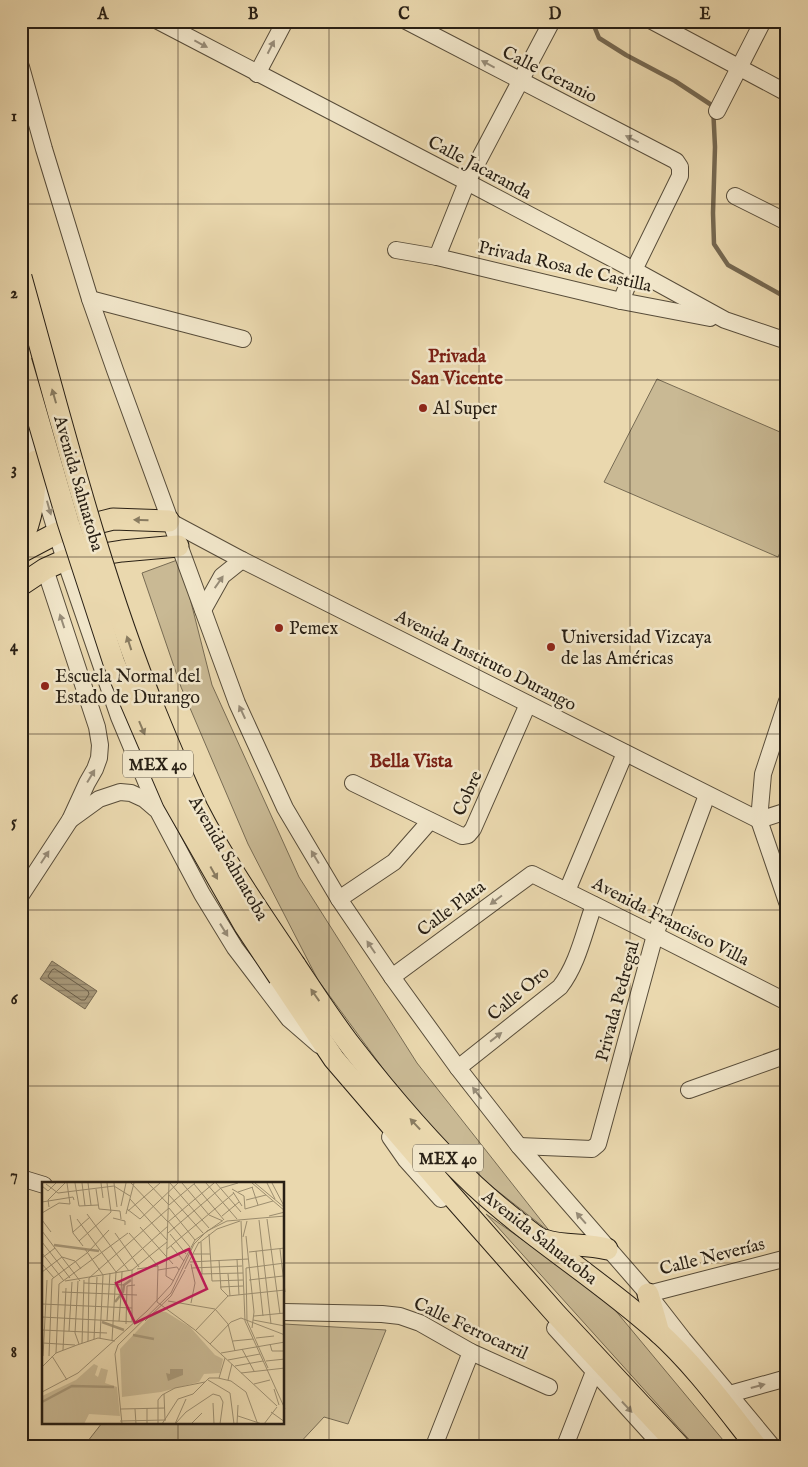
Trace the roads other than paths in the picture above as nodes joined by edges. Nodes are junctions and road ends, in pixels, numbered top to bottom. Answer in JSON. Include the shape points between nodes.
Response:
{"nodes":[{"id":1,"x":158,"y":21,"type":"edge"},
{"id":2,"x":285,"y":21,"type":"edge"},
{"id":3,"x":406,"y":21,"type":"edge"},
{"id":4,"x":552,"y":21,"type":"edge"},
{"id":5,"x":652,"y":21,"type":"edge"},
{"id":6,"x":764,"y":21,"type":"edge"},
{"id":7,"x":21,"y":67,"type":"edge"},
{"id":8,"x":740,"y":68,"type":"junction"},
{"id":9,"x":258,"y":74,"type":"junction"},
{"id":10,"x":520,"y":82,"type":"junction"},
{"id":11,"x":787,"y":93,"type":"edge"},
{"id":12,"x":717,"y":111,"type":"dead end"},
{"id":13,"x":468,"y":182,"type":"junction"},
{"id":14,"x":735,"y":196,"type":"dead end"},
{"id":15,"x":787,"y":222,"type":"edge"},
{"id":16,"x":396,"y":250,"type":"dead end"},
{"id":17,"x":437,"y":257,"type":"junction"},
{"id":18,"x":634,"y":270,"type":"junction"},
{"id":19,"x":21,"y":277,"type":"edge"},
{"id":20,"x":90,"y":299,"type":"junction"},
{"id":21,"x":621,"y":301,"type":"junction"},
{"id":22,"x":725,"y":320,"type":"junction"},
{"id":23,"x":243,"y":339,"type":"dead end"},
{"id":24,"x":787,"y":341,"type":"edge"},
{"id":25,"x":21,"y":361,"type":"edge"},
{"id":26,"x":21,"y":416,"type":"edge"},
{"id":27,"x":36,"y":461,"type":"junction"},
{"id":28,"x":170,"y":521,"type":"junction"},
{"id":29,"x":57,"y":533,"type":"junction"},
{"id":30,"x":187,"y":541,"type":"junction"},
{"id":31,"x":21,"y":542,"type":"edge"},
{"id":32,"x":21,"y":552,"type":"edge"},
{"id":33,"x":65,"y":560,"type":"junction"},
{"id":34,"x":242,"y":560,"type":"junction"},
{"id":35,"x":45,"y":569,"type":"junction"},
{"id":36,"x":23,"y":579,"type":"edge"},
{"id":37,"x":203,"y":610,"type":"junction"},
{"id":38,"x":787,"y":701,"type":"edge"},
{"id":39,"x":528,"y":704,"type":"junction"},
{"id":40,"x":625,"y":753,"type":"junction"},
{"id":41,"x":353,"y":782,"type":"dead end"},
{"id":42,"x":707,"y":795,"type":"junction"},
{"id":43,"x":158,"y":810,"type":"junction"},
{"id":44,"x":787,"y":811,"type":"edge"},
{"id":45,"x":70,"y":820,"type":"junction"},
{"id":46,"x":759,"y":820,"type":"junction"},
{"id":47,"x":430,"y":821,"type":"junction"},
{"id":48,"x":536,"y":875,"type":"joint"},
{"id":49,"x":567,"y":891,"type":"junction"},
{"id":50,"x":21,"y":895,"type":"edge"},
{"id":51,"x":339,"y":899,"type":"junction"},
{"id":52,"x":787,"y":902,"type":"edge"},
{"id":53,"x":594,"y":905,"type":"junction"},
{"id":54,"x":655,"y":935,"type":"junction"},
{"id":55,"x":287,"y":972,"type":"junction"},
{"id":56,"x":392,"y":977,"type":"junction"},
{"id":57,"x":787,"y":1002,"type":"edge"},
{"id":58,"x":787,"y":1055,"type":"edge"},
{"id":59,"x":334,"y":1059,"type":"junction"},
{"id":60,"x":458,"y":1068,"type":"junction"},
{"id":61,"x":689,"y":1090,"type":"dead end"},
{"id":62,"x":519,"y":1146,"type":"junction"},
{"id":63,"x":21,"y":1178,"type":"edge"},
{"id":64,"x":42,"y":1184,"type":"edge"},
{"id":65,"x":538,"y":1239,"type":"junction"},
{"id":66,"x":607,"y":1249,"type":"junction"},
{"id":67,"x":787,"y":1258,"type":"edge"},
{"id":68,"x":648,"y":1294,"type":"junction"},
{"id":69,"x":285,"y":1312,"type":"edge"},
{"id":70,"x":659,"y":1333,"type":"junction"},
{"id":71,"x":471,"y":1352,"type":"junction"},
{"id":72,"x":597,"y":1365,"type":"junction"},
{"id":73,"x":787,"y":1378,"type":"edge"},
{"id":74,"x":549,"y":1387,"type":"dead end"},
{"id":75,"x":723,"y":1396,"type":"junction"},
{"id":76,"x":434,"y":1446,"type":"edge"},
{"id":77,"x":565,"y":1446,"type":"edge"},
{"id":78,"x":662,"y":1446,"type":"edge"},
{"id":79,"x":679,"y":1446,"type":"edge"},
{"id":80,"x":756,"y":1446,"type":"edge"},
{"id":81,"x":772,"y":1446,"type":"edge"}],
"edges":[{"from":1,"to":9,"type":"street","name":"Calle Jacaranda","one_way":true},
{"from":9,"to":2,"type":"street","one_way":true},
{"from":10,"to":3,"type":"street","name":"Calle Geranio","one_way":true},
{"from":4,"to":10,"type":"street"},
{"from":5,"to":8,"type":"street"},
{"from":6,"to":8,"type":"street"},
{"from":7,"to":20,"type":"street"},
{"from":8,"to":11,"type":"street"},
{"from":8,"to":12,"type":"street"},
{"from":9,"to":13,"type":"street","name":"Calle Jacaranda"},
{"from":10,"to":13,"type":"street"},
{"from":18,"to":10,"type":"street","name":"Calle Geranio","one_way":true,"via":[[680,176],[680,167],[676,161]]},
{"from":13,"to":17,"type":"street"},
{"from":13,"to":18,"type":"street","name":"Calle Jacaranda"},
{"from":14,"to":15,"type":"street"},
{"from":16,"to":17,"type":"street","name":"Privada Rosa de Castilla"},
{"from":17,"to":21,"type":"street","name":"Privada Rosa de Castilla"},
{"from":18,"to":21,"type":"street"},
{"from":18,"to":22,"type":"street","name":"Calle Jacaranda"},
{"from":55,"to":19,"type":"main road","name":"Avenida Sahuatoba","number":"MEX 40","one_way":true,"bridge":true,"via":[[197,807],[132,653],[91,527]]},
{"from":20,"to":23,"type":"street"},
{"from":20,"to":28,"type":"street"},
{"from":21,"to":22,"type":"street","name":"Privada Rosa de Castilla"},
{"from":22,"to":24,"type":"street","name":"Calle Jacaranda"},
{"from":25,"to":55,"type":"main road","name":"Avenida Sahuatoba","number":"MEX 40","one_way":true,"bridge":true,"via":[[114,663],[173,800],[228,898]]},
{"from":26,"to":27,"type":"street"},
{"from":27,"to":29,"type":"street","one_way":true},
{"from":27,"to":31,"type":"main road","via":[[32,512]]},
{"from":28,"to":29,"type":"main road","one_way":true,"via":[[113,519]]},
{"from":28,"to":30,"type":"street","name":"Avenida Instituto Durango"},
{"from":29,"to":32,"type":"main road"},
{"from":29,"to":33,"type":"street"},
{"from":30,"to":33,"type":"main road"},
{"from":30,"to":34,"type":"street","name":"Avenida Instituto Durango"},
{"from":30,"to":37,"type":"street","name":"Avenida Sahuatoba"},
{"from":33,"to":35,"type":"main road"},
{"from":33,"to":43,"type":"street","via":[[118,717]]},
{"from":37,"to":34,"type":"street","one_way":true,"via":[[222,576]]},
{"from":34,"to":39,"type":"street","name":"Avenida Instituto Durango"},
{"from":35,"to":36,"type":"main road"},
{"from":45,"to":35,"type":"street","one_way":true,"via":[[95,769],[100,745],[97,727]]},
{"from":51,"to":37,"type":"street","name":"Avenida Sahuatoba","one_way":true,"via":[[285,808],[237,702]]},
{"from":38,"to":46,"type":"street","via":[[763,774]]},
{"from":39,"to":40,"type":"street","name":"Avenida Instituto Durango"},
{"from":39,"to":47,"type":"street","name":"Cobre","via":[[468,835],[462,836]]},
{"from":40,"to":42,"type":"street","name":"Avenida Instituto Durango"},
{"from":40,"to":49,"type":"street"},
{"from":41,"to":47,"type":"street","name":"Cobre"},
{"from":42,"to":46,"type":"street","name":"Avenida Instituto Durango"},
{"from":42,"to":54,"type":"street","name":"Privada Pedregal"},
{"from":43,"to":45,"type":"street","via":[[131,793],[120,792],[99,799]]},
{"from":43,"to":59,"type":"street","one_way":true,"via":[[202,894],[235,948],[290,1019]]},
{"from":44,"to":46,"type":"street"},
{"from":50,"to":45,"type":"street","one_way":true},
{"from":46,"to":52,"type":"street"},
{"from":47,"to":51,"type":"street","via":[[394,862]]},
{"from":48,"to":49,"type":"street","name":"Avenida Francisco Villa"},
{"from":48,"to":56,"type":"street","name":"Calle Plata","one_way":true,"via":[[527,877]]},
{"from":49,"to":53,"type":"street","name":"Avenida Francisco Villa"},
{"from":56,"to":51,"type":"street","name":"Avenida Sahuatoba","one_way":true},
{"from":53,"to":54,"type":"street","name":"Avenida Francisco Villa"},
{"from":60,"to":53,"type":"street","name":"Calle Oro","one_way":true,"via":[[560,987],[572,966]]},
{"from":54,"to":57,"type":"street","name":"Avenida Francisco Villa"},
{"from":54,"to":62,"type":"street","name":"Privada Pedregal","via":[[598,1144],[592,1148]]},
{"from":55,"to":59,"type":"main road","number":"MEX 40"},
{"from":65,"to":55,"type":"main road","name":"Avenida Sahuatoba","number":"MEX 40","one_way":true,"via":[[474,1185],[412,1122]]},
{"from":56,"to":60,"type":"street","name":"Avenida Sahuatoba"},
{"from":58,"to":61,"type":"street"},
{"from":59,"to":72,"type":"main road","name":"Avenida Sahuatoba","number":"MEX 40"},
{"from":62,"to":60,"type":"street","name":"Avenida Sahuatoba","one_way":true},
{"from":66,"to":62,"type":"street","name":"Avenida Sahuatoba","one_way":true},
{"from":63,"to":64,"type":"street"},
{"from":65,"to":66,"type":"main road"},
{"from":65,"to":70,"type":"main road","name":"Avenida Sahuatoba","number":"MEX 40"},
{"from":66,"to":68,"type":"street","name":"Avenida Sahuatoba"},
{"from":67,"to":68,"type":"street","name":"Calle Neverías"},
{"from":68,"to":70,"type":"main road"},
{"from":68,"to":75,"type":"street","name":"Avenida Sahuatoba"},
{"from":69,"to":71,"type":"street","name":"Calle Ferrocarril","via":[[400,1316],[420,1323]]},
{"from":70,"to":75,"type":"main road","number":"MEX 40"},
{"from":71,"to":74,"type":"street","name":"Calle Ferrocarril"},
{"from":71,"to":76,"type":"street"},
{"from":72,"to":77,"type":"street"},
{"from":72,"to":78,"type":"street","name":"Avenida Sahuatoba","one_way":true},
{"from":72,"to":79,"type":"main road","name":"Avenida Sahuatoba","number":"MEX 40"},
{"from":75,"to":73,"type":"street","one_way":true},
{"from":75,"to":80,"type":"main road","name":"Avenida Sahuatoba","number":"MEX 40"},
{"from":75,"to":81,"type":"street","name":"Avenida Sahuatoba"}]}
